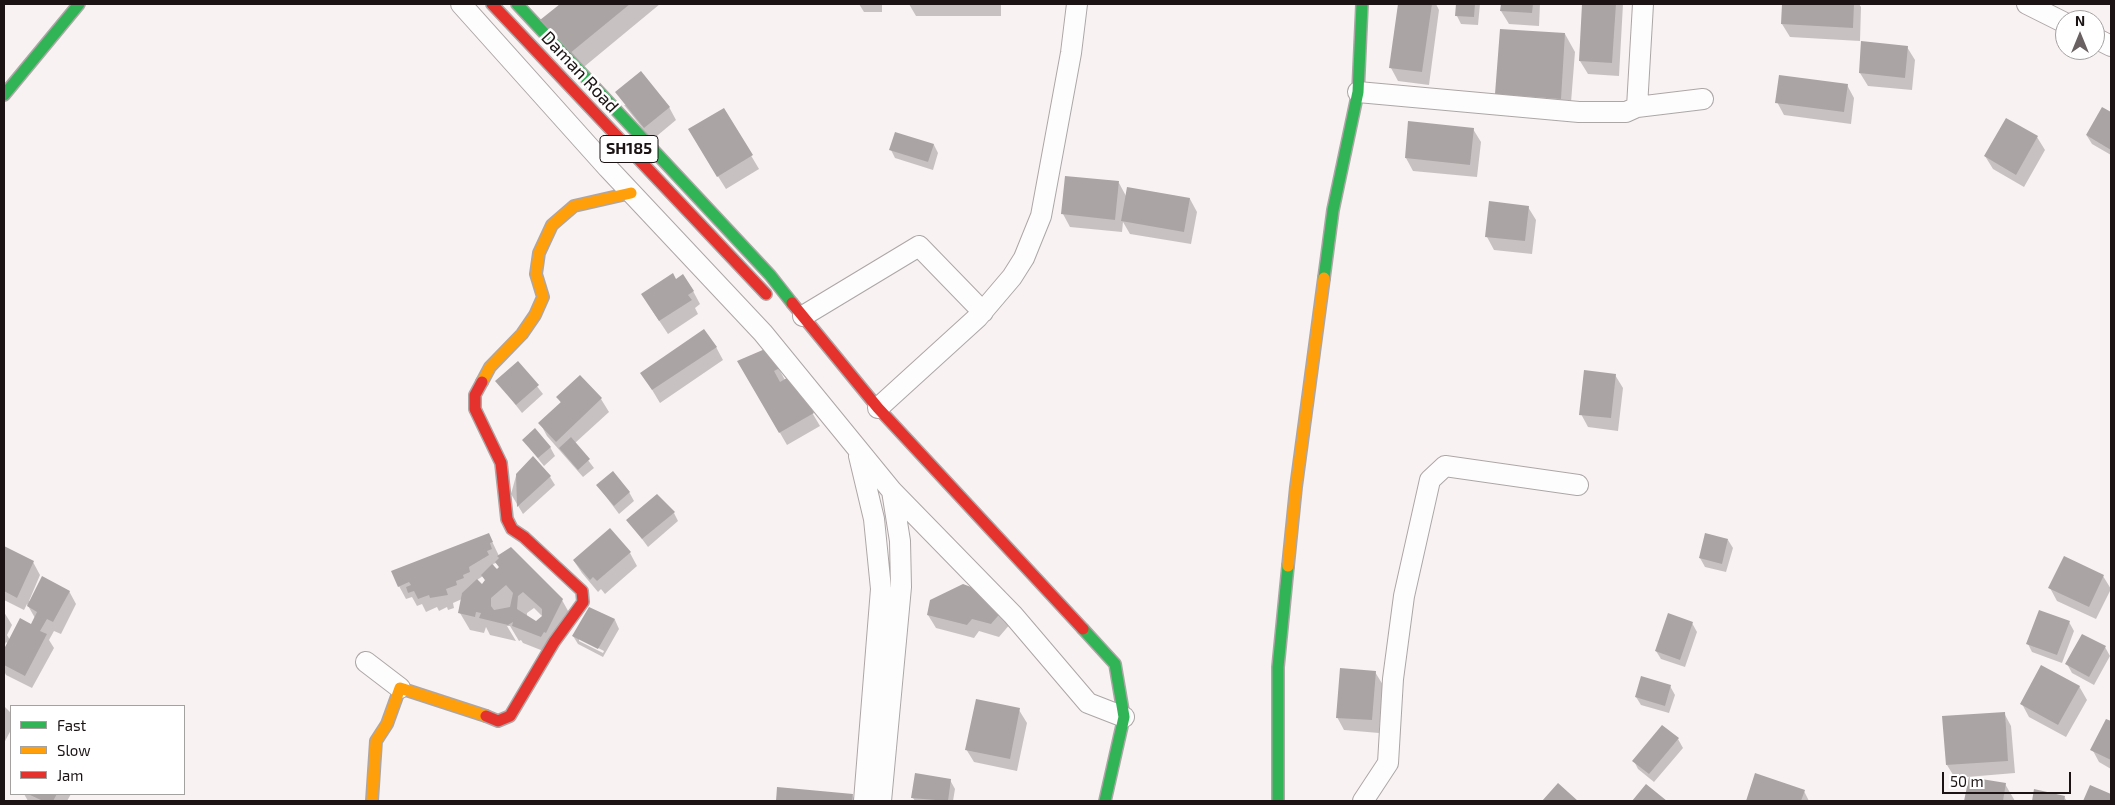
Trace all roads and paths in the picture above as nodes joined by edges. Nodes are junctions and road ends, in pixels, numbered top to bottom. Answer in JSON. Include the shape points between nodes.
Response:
{"nodes":[{"id":1,"x":79,"y":4,"type":"edge"},
{"id":2,"x":461,"y":4,"type":"edge"},
{"id":3,"x":492,"y":4,"type":"edge"},
{"id":4,"x":517,"y":4,"type":"edge"},
{"id":5,"x":1077,"y":4,"type":"edge"},
{"id":6,"x":1362,"y":4,"type":"edge"},
{"id":7,"x":1643,"y":4,"type":"edge"},
{"id":8,"x":2027,"y":4,"type":"edge"},
{"id":9,"x":2055,"y":18,"type":"edge"},
{"id":10,"x":1358,"y":92,"type":"junction"},
{"id":11,"x":4,"y":94,"type":"edge"},
{"id":12,"x":1703,"y":99,"type":"dead end"},
{"id":13,"x":1637,"y":107,"type":"junction"},
{"id":14,"x":631,"y":193,"type":"junction"},
{"id":15,"x":766,"y":294,"type":"dead end"},
{"id":16,"x":983,"y":312,"type":"junction"},
{"id":17,"x":803,"y":316,"type":"junction"},
{"id":18,"x":878,"y":408,"type":"junction"},
{"id":19,"x":858,"y":452,"type":"junction"},
{"id":20,"x":1578,"y":485,"type":"dead end"},
{"id":21,"x":892,"y":491,"type":"junction"},
{"id":22,"x":366,"y":662,"type":"dead end"},
{"id":23,"x":400,"y":688,"type":"junction"},
{"id":24,"x":1124,"y":717,"type":"junction"},
{"id":25,"x":1284,"y":797,"type":"edge"},
{"id":26,"x":372,"y":801,"type":"edge"},
{"id":27,"x":864,"y":801,"type":"edge"},
{"id":28,"x":881,"y":801,"type":"edge"},
{"id":29,"x":1105,"y":801,"type":"edge"},
{"id":30,"x":1363,"y":801,"type":"edge"}],
"edges":[{"from":1,"to":11,"type":"street"},
{"from":2,"to":14,"type":"street"},
{"from":3,"to":15,"type":"street","name":"Daman Road","number":"SH185"},
{"from":4,"to":17,"type":"street","via":[[770,275]]},
{"from":5,"to":16,"type":"street","via":[[1041,216],[1012,277]]},
{"from":6,"to":10,"type":"street"},
{"from":7,"to":13,"type":"street"},
{"from":8,"to":9,"type":"street"},
{"from":10,"to":13,"type":"street","via":[[1579,112],[1626,112]]},
{"from":10,"to":25,"type":"street","via":[[1333,210],[1296,487],[1278,667]]},
{"from":12,"to":13,"type":"street"},
{"from":14,"to":19,"type":"street","via":[[764,333]]},
{"from":14,"to":23,"type":"street","via":[[574,206],[552,225],[540,252],[536,274],[543,297],[536,315],[490,367],[475,395],[475,409],[501,463],[507,519],[512,529],[582,591],[582,602],[510,716],[498,721]]},
{"from":16,"to":17,"type":"street","via":[[919,246]]},
{"from":16,"to":18,"type":"street"},
{"from":17,"to":18,"type":"street"},
{"from":18,"to":24,"type":"street","via":[[1115,664]]},
{"from":19,"to":21,"type":"street"},
{"from":19,"to":27,"type":"street","via":[[874,519],[880,588]]},
{"from":20,"to":30,"type":"street","via":[[1445,466],[1430,480],[1404,596],[1393,679],[1388,763]]},
{"from":21,"to":24,"type":"street","via":[[1013,615],[1088,703]]},
{"from":21,"to":28,"type":"street","via":[[900,541],[901,587]]},
{"from":22,"to":23,"type":"street"},
{"from":23,"to":26,"type":"street","via":[[387,724],[376,741]]},
{"from":24,"to":29,"type":"street"}]}
